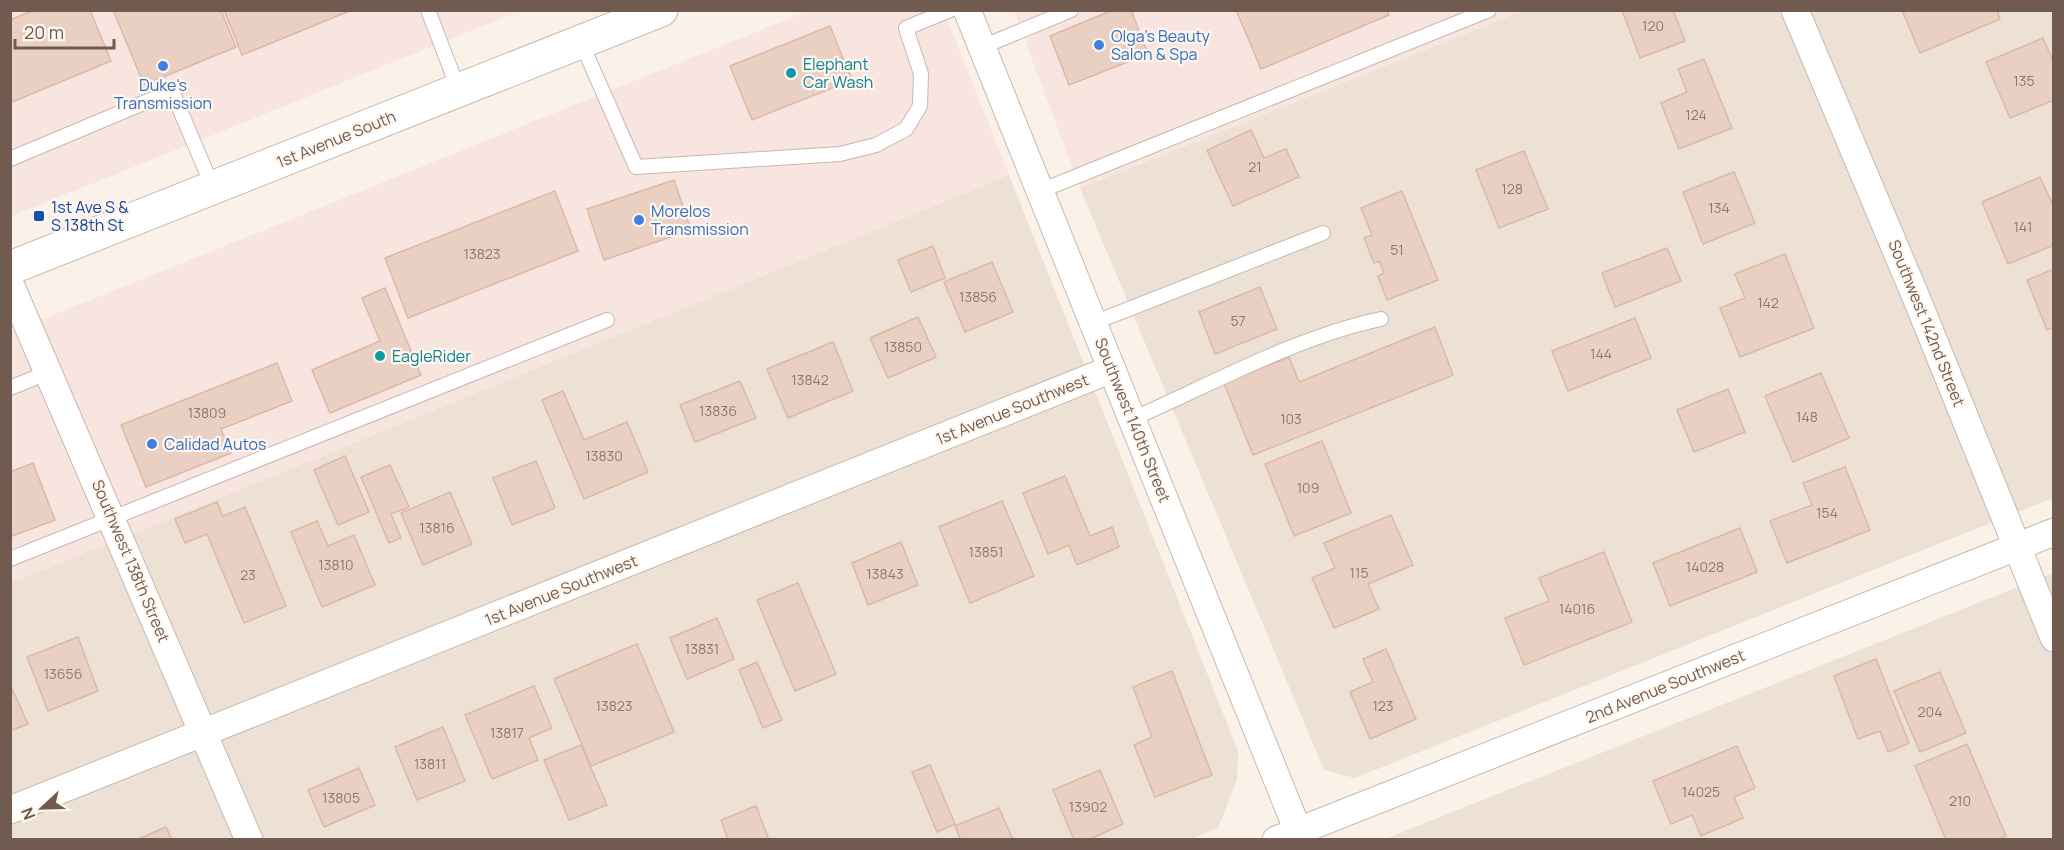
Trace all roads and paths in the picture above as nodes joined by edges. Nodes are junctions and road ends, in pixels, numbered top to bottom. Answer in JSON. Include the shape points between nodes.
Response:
{"nodes":[{"id":1,"x":428,"y":10,"type":"edge"},
{"id":2,"x":950,"y":10,"type":"edge"},
{"id":3,"x":967,"y":10,"type":"edge"},
{"id":4,"x":1071,"y":10,"type":"edge"},
{"id":5,"x":1489,"y":10,"type":"edge"},
{"id":6,"x":1795,"y":10,"type":"edge"},
{"id":7,"x":644,"y":14,"type":"edge"},
{"id":8,"x":580,"y":42,"type":"junction"},
{"id":9,"x":982,"y":46,"type":"junction"},
{"id":10,"x":459,"y":91,"type":"junction"},
{"id":11,"x":10,"y":159,"type":"edge"},
{"id":12,"x":213,"y":188,"type":"junction"},
{"id":13,"x":1040,"y":191,"type":"junction"},
{"id":14,"x":1323,"y":233,"type":"dead end"},
{"id":15,"x":10,"y":268,"type":"edge"},
{"id":16,"x":10,"y":284,"type":"edge"},
{"id":17,"x":1381,"y":319,"type":"dead end"},
{"id":18,"x":607,"y":320,"type":"dead end"},
{"id":19,"x":1094,"y":323,"type":"junction"},
{"id":20,"x":1112,"y":369,"type":"junction"},
{"id":21,"x":49,"y":372,"type":"junction"},
{"id":22,"x":10,"y":388,"type":"edge"},
{"id":23,"x":1132,"y":419,"type":"junction"},
{"id":24,"x":112,"y":518,"type":"junction"},
{"id":25,"x":2054,"y":532,"type":"edge"},
{"id":26,"x":2018,"y":546,"type":"junction"},
{"id":27,"x":10,"y":559,"type":"edge"},
{"id":28,"x":2054,"y":638,"type":"edge"},
{"id":29,"x":204,"y":733,"type":"junction"},
{"id":30,"x":10,"y":810,"type":"edge"},
{"id":31,"x":1287,"y":835,"type":"edge"},
{"id":32,"x":249,"y":840,"type":"edge"}],
"edges":[{"from":1,"to":10,"type":"lane"},
{"from":2,"to":8,"type":"lane","via":[[906,28],[921,74],[920,106],[906,129],[876,145],[840,154],[636,167]]},
{"from":3,"to":9,"type":"street","name":"Southwest 140th Street"},
{"from":4,"to":9,"type":"lane"},
{"from":5,"to":13,"type":"lane"},
{"from":6,"to":26,"type":"street","name":"Southwest 142nd Street"},
{"from":7,"to":8,"type":"main road","name":"1st Avenue South"},
{"from":8,"to":10,"type":"main road","name":"1st Avenue South"},
{"from":9,"to":13,"type":"street","name":"Southwest 140th Street"},
{"from":10,"to":12,"type":"main road","name":"1st Avenue South"},
{"from":11,"to":12,"type":"lane","via":[[172,91]]},
{"from":12,"to":15,"type":"main road","name":"1st Avenue South"},
{"from":13,"to":19,"type":"street","name":"Southwest 140th Street"},
{"from":14,"to":19,"type":"lane"},
{"from":16,"to":21,"type":"street","name":"Southwest 138th Street"},
{"from":17,"to":23,"type":"lane","via":[[1312,341]]},
{"from":18,"to":24,"type":"lane"},
{"from":19,"to":20,"type":"street","name":"Southwest 140th Street"},
{"from":20,"to":23,"type":"street","name":"Southwest 140th Street"},
{"from":20,"to":29,"type":"street","name":"1st Avenue Southwest"},
{"from":21,"to":22,"type":"lane"},
{"from":21,"to":24,"type":"street","name":"Southwest 138th Street"},
{"from":23,"to":31,"type":"street","name":"Southwest 140th Street"},
{"from":24,"to":27,"type":"lane"},
{"from":24,"to":29,"type":"street","name":"Southwest 138th Street"},
{"from":25,"to":26,"type":"street","name":"2nd Avenue Southwest"},
{"from":26,"to":28,"type":"street","name":"Southwest 142nd Street"},
{"from":26,"to":31,"type":"street","name":"2nd Avenue Southwest"},
{"from":29,"to":30,"type":"street","name":"1st Avenue Southwest"},
{"from":29,"to":32,"type":"street","name":"Southwest 138th Street"}]}
